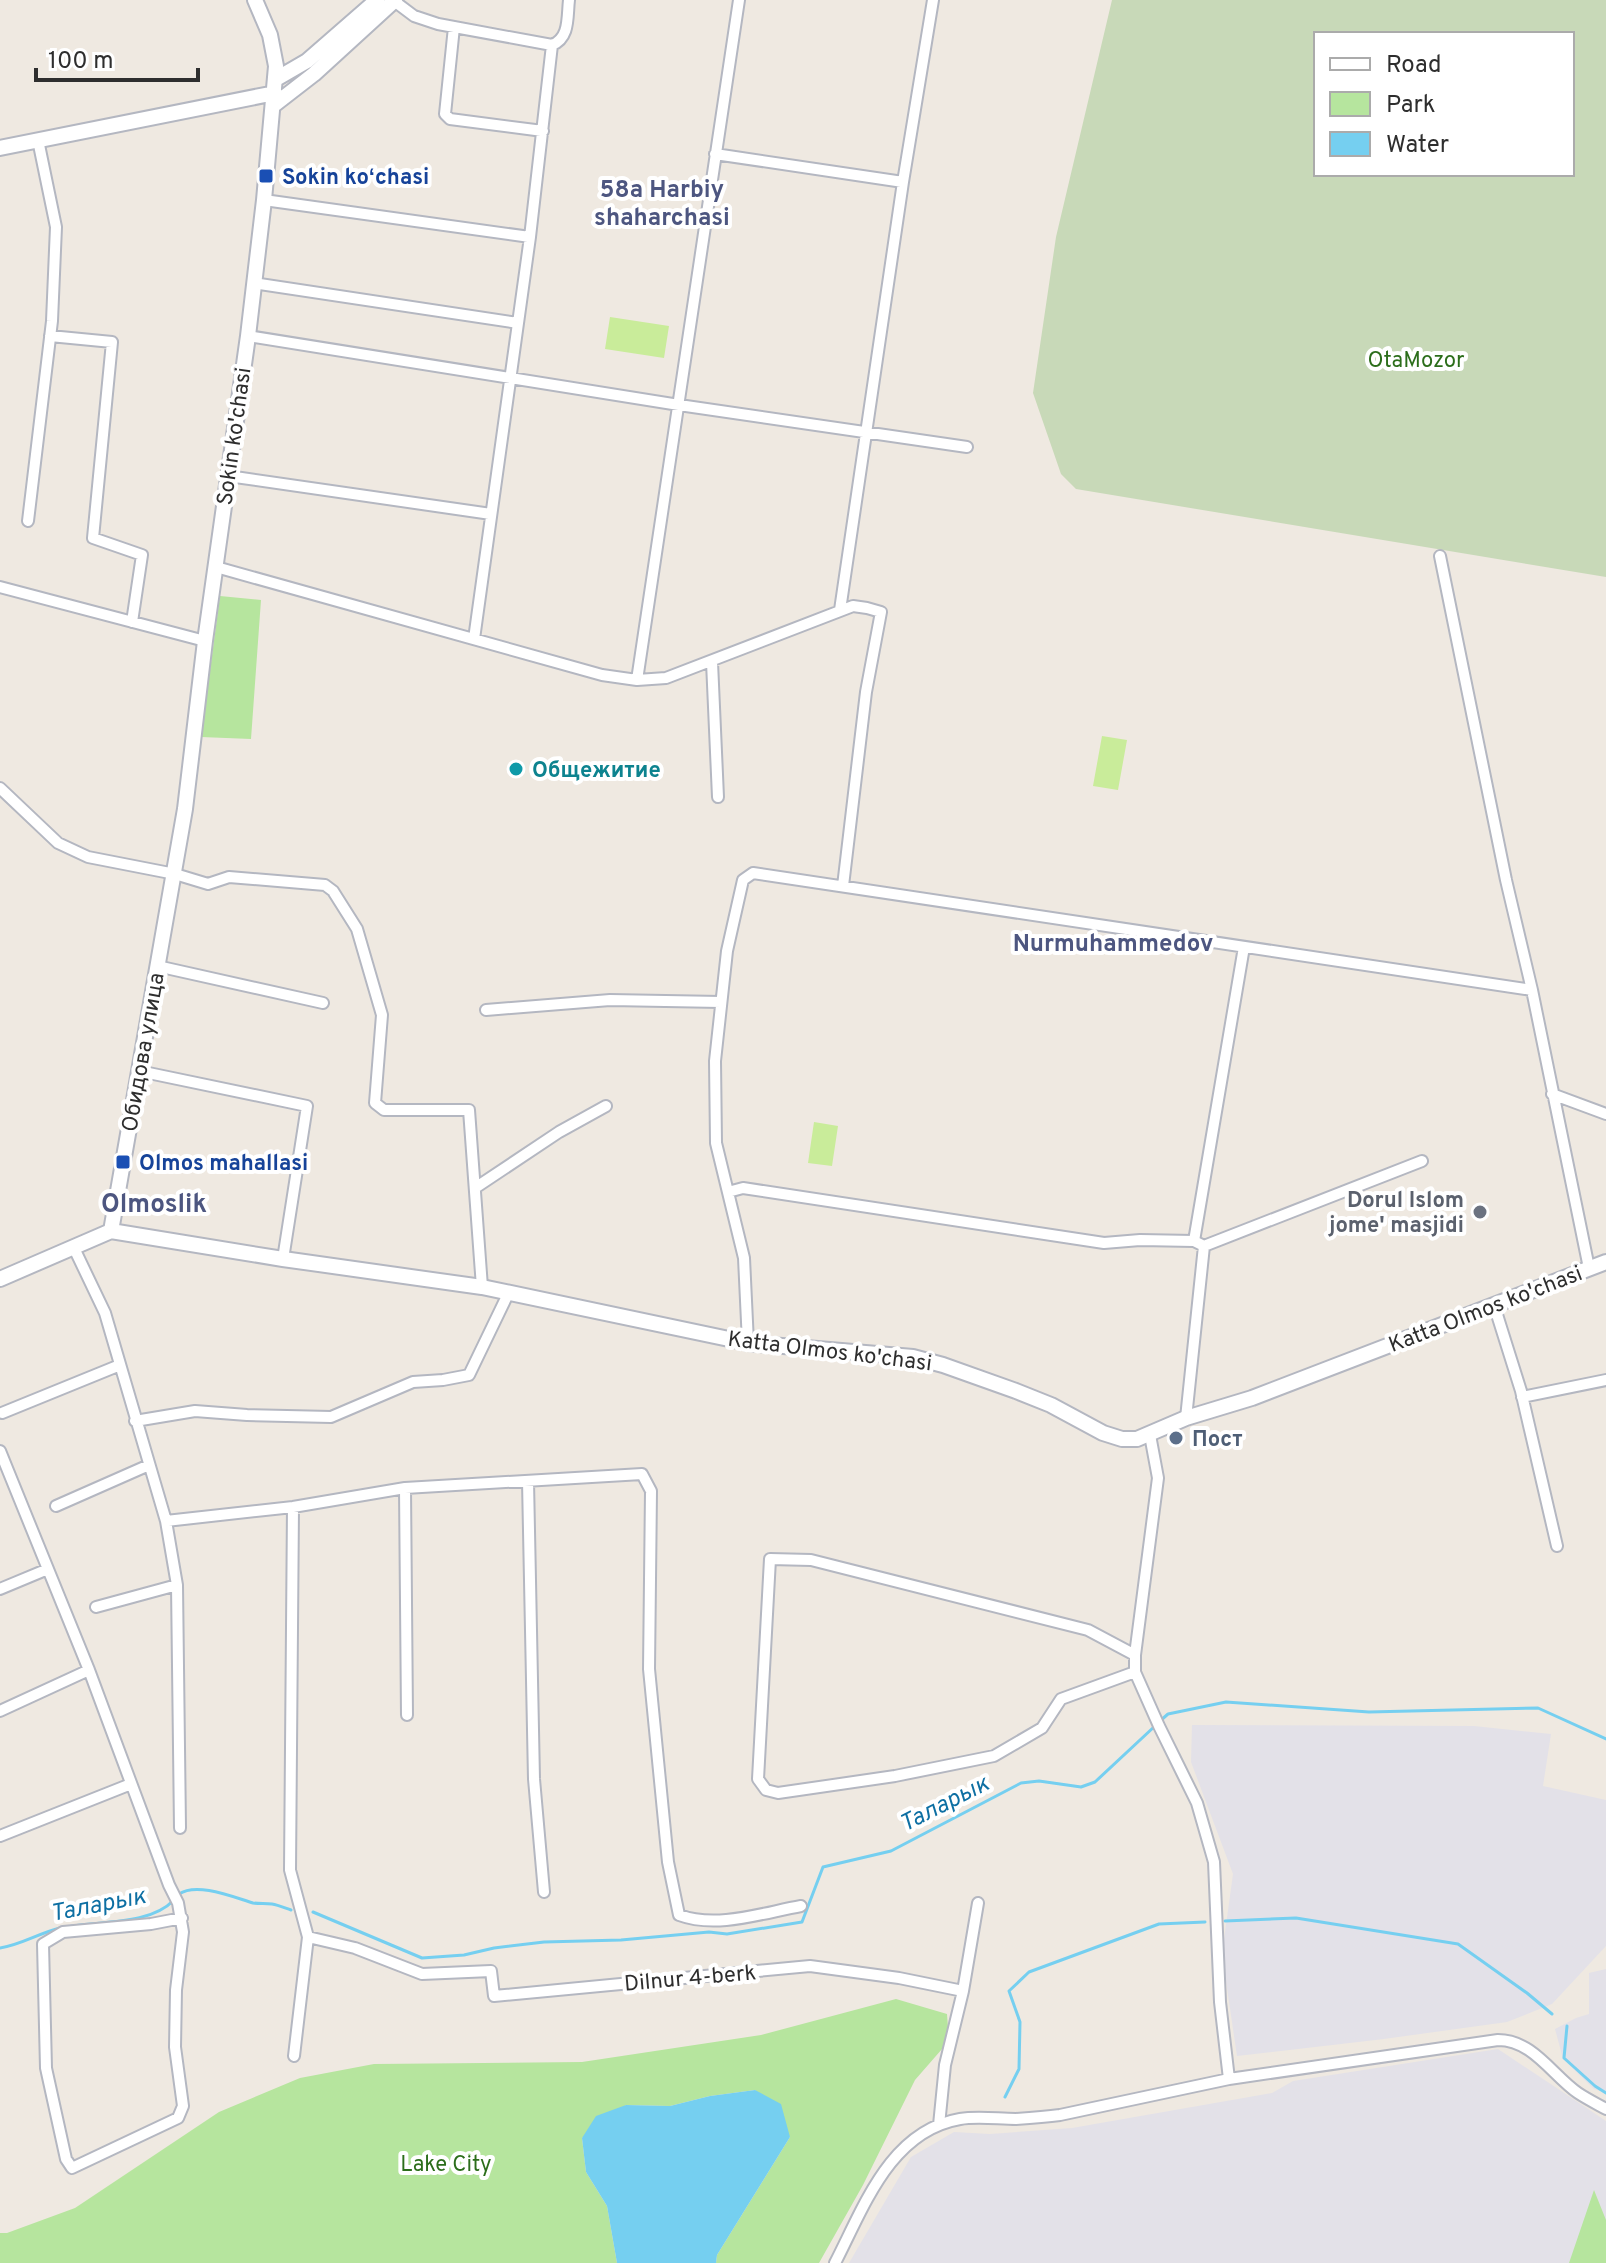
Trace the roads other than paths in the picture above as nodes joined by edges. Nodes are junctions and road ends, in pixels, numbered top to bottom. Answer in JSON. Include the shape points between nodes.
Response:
{"nodes":[{"id":1,"x":255,"y":0,"type":"edge"},
{"id":2,"x":377,"y":0,"type":"edge"},
{"id":3,"x":394,"y":0,"type":"edge"},
{"id":4,"x":569,"y":0,"type":"edge"},
{"id":5,"x":739,"y":0,"type":"edge"},
{"id":6,"x":933,"y":0,"type":"edge"},
{"id":7,"x":454,"y":27,"type":"junction"},
{"id":8,"x":552,"y":45,"type":"junction"},
{"id":9,"x":275,"y":92,"type":"junction"},
{"id":10,"x":543,"y":131,"type":"junction"},
{"id":11,"x":38,"y":140,"type":"junction"},
{"id":12,"x":0,"y":148,"type":"edge"},
{"id":13,"x":715,"y":154,"type":"junction"},
{"id":14,"x":903,"y":182,"type":"junction"},
{"id":15,"x":264,"y":200,"type":"junction"},
{"id":16,"x":530,"y":237,"type":"junction"},
{"id":17,"x":253,"y":283,"type":"junction"},
{"id":18,"x":518,"y":323,"type":"junction"},
{"id":19,"x":50,"y":336,"type":"junction"},
{"id":20,"x":248,"y":336,"type":"junction"},
{"id":21,"x":510,"y":378,"type":"junction"},
{"id":22,"x":679,"y":405,"type":"junction"},
{"id":23,"x":865,"y":431,"type":"junction"},
{"id":24,"x":967,"y":447,"type":"dead end"},
{"id":25,"x":228,"y":476,"type":"junction"},
{"id":26,"x":491,"y":514,"type":"junction"},
{"id":27,"x":28,"y":521,"type":"dead end"},
{"id":28,"x":1440,"y":556,"type":"dead end"},
{"id":29,"x":216,"y":567,"type":"junction"},
{"id":30,"x":0,"y":587,"type":"edge"},
{"id":31,"x":840,"y":610,"type":"junction"},
{"id":32,"x":132,"y":622,"type":"junction"},
{"id":33,"x":474,"y":639,"type":"junction"},
{"id":34,"x":205,"y":641,"type":"junction"},
{"id":35,"x":712,"y":662,"type":"junction"},
{"id":36,"x":637,"y":680,"type":"junction"},
{"id":37,"x":0,"y":788,"type":"edge"},
{"id":38,"x":718,"y":797,"type":"dead end"},
{"id":39,"x":175,"y":874,"type":"junction"},
{"id":40,"x":843,"y":886,"type":"junction"},
{"id":41,"x":1244,"y":947,"type":"junction"},
{"id":42,"x":157,"y":966,"type":"junction"},
{"id":43,"x":1532,"y":990,"type":"junction"},
{"id":44,"x":721,"y":1002,"type":"junction"},
{"id":45,"x":323,"y":1003,"type":"dead end"},
{"id":46,"x":486,"y":1010,"type":"dead end"},
{"id":47,"x":139,"y":1071,"type":"junction"},
{"id":48,"x":1552,"y":1094,"type":"junction"},
{"id":49,"x":606,"y":1106,"type":"dead end"},
{"id":50,"x":1606,"y":1114,"type":"edge"},
{"id":51,"x":1422,"y":1161,"type":"dead end"},
{"id":52,"x":475,"y":1188,"type":"junction"},
{"id":53,"x":728,"y":1192,"type":"junction"},
{"id":54,"x":111,"y":1231,"type":"junction"},
{"id":55,"x":1199,"y":1243,"type":"junction"},
{"id":56,"x":73,"y":1246,"type":"junction"},
{"id":57,"x":283,"y":1259,"type":"junction"},
{"id":58,"x":1606,"y":1262,"type":"edge"},
{"id":59,"x":1589,"y":1268,"type":"junction"},
{"id":60,"x":0,"y":1279,"type":"edge"},
{"id":61,"x":482,"y":1287,"type":"junction"},
{"id":62,"x":509,"y":1292,"type":"junction"},
{"id":63,"x":1494,"y":1305,"type":"junction"},
{"id":64,"x":748,"y":1343,"type":"junction"},
{"id":65,"x":120,"y":1365,"type":"junction"},
{"id":66,"x":1606,"y":1380,"type":"edge"},
{"id":67,"x":1522,"y":1397,"type":"junction"},
{"id":68,"x":2,"y":1413,"type":"edge"},
{"id":69,"x":1186,"y":1418,"type":"junction"},
{"id":70,"x":135,"y":1421,"type":"junction"},
{"id":71,"x":1150,"y":1435,"type":"junction"},
{"id":72,"x":1,"y":1457,"type":"edge"},
{"id":73,"x":149,"y":1465,"type":"junction"},
{"id":74,"x":528,"y":1481,"type":"junction"},
{"id":75,"x":405,"y":1488,"type":"junction"},
{"id":76,"x":56,"y":1506,"type":"dead end"},
{"id":77,"x":293,"y":1507,"type":"junction"},
{"id":78,"x":166,"y":1521,"type":"junction"},
{"id":79,"x":1557,"y":1546,"type":"dead end"},
{"id":80,"x":48,"y":1569,"type":"junction"},
{"id":81,"x":177,"y":1585,"type":"junction"},
{"id":82,"x":0,"y":1589,"type":"edge"},
{"id":83,"x":96,"y":1607,"type":"dead end"},
{"id":84,"x":1135,"y":1655,"type":"junction"},
{"id":85,"x":89,"y":1670,"type":"junction"},
{"id":86,"x":1135,"y":1672,"type":"junction"},
{"id":87,"x":0,"y":1711,"type":"edge"},
{"id":88,"x":407,"y":1715,"type":"dead end"},
{"id":89,"x":131,"y":1784,"type":"junction"},
{"id":90,"x":180,"y":1828,"type":"dead end"},
{"id":91,"x":0,"y":1836,"type":"edge"},
{"id":92,"x":544,"y":1892,"type":"dead end"},
{"id":93,"x":978,"y":1903,"type":"dead end"},
{"id":94,"x":801,"y":1906,"type":"dead end"},
{"id":95,"x":182,"y":1918,"type":"junction"},
{"id":96,"x":308,"y":1937,"type":"junction"},
{"id":97,"x":963,"y":1991,"type":"junction"},
{"id":98,"x":294,"y":2056,"type":"dead end"},
{"id":99,"x":1229,"y":2079,"type":"junction"},
{"id":100,"x":1606,"y":2109,"type":"edge"},
{"id":101,"x":939,"y":2125,"type":"junction"},
{"id":102,"x":835,"y":2263,"type":"edge"}],
"edges":[{"from":1,"to":9,"type":"street","name":"Sokin ko'chasi","via":[[270,35]]},
{"from":2,"to":9,"type":"street"},
{"from":3,"to":7,"type":"street","via":[[414,16]]},
{"from":3,"to":9,"type":"street","via":[[314,74]]},
{"from":4,"to":8,"type":"street","via":[[565,35]]},
{"from":5,"to":13,"type":"street"},
{"from":6,"to":14,"type":"street"},
{"from":7,"to":8,"type":"street"},
{"from":7,"to":10,"type":"street","via":[[445,114],[450,119]]},
{"from":8,"to":10,"type":"street"},
{"from":9,"to":11,"type":"street"},
{"from":9,"to":15,"type":"street","name":"Sokin ko'chasi"},
{"from":10,"to":16,"type":"street"},
{"from":11,"to":12,"type":"street"},
{"from":11,"to":19,"type":"street","via":[[56,227]]},
{"from":13,"to":14,"type":"street"},
{"from":13,"to":22,"type":"street"},
{"from":14,"to":23,"type":"street"},
{"from":15,"to":16,"type":"street"},
{"from":15,"to":17,"type":"street","name":"Sokin ko'chasi"},
{"from":16,"to":18,"type":"street"},
{"from":17,"to":18,"type":"street"},
{"from":17,"to":20,"type":"street","name":"Sokin ko'chasi"},
{"from":18,"to":21,"type":"street"},
{"from":19,"to":27,"type":"street"},
{"from":19,"to":32,"type":"street","via":[[112,342],[93,538],[142,555]]},
{"from":20,"to":21,"type":"street"},
{"from":20,"to":25,"type":"street","name":"Sokin ko'chasi"},
{"from":21,"to":22,"type":"street"},
{"from":21,"to":26,"type":"street"},
{"from":22,"to":23,"type":"street"},
{"from":22,"to":36,"type":"street"},
{"from":23,"to":24,"type":"street"},
{"from":23,"to":31,"type":"street"},
{"from":25,"to":26,"type":"street"},
{"from":25,"to":29,"type":"street","name":"Sokin ko'chasi"},
{"from":26,"to":33,"type":"street"},
{"from":28,"to":43,"type":"street"},
{"from":29,"to":33,"type":"street"},
{"from":29,"to":34,"type":"street","name":"Sokin ko'chasi"},
{"from":30,"to":32,"type":"street"},
{"from":31,"to":35,"type":"street"},
{"from":31,"to":40,"type":"street","via":[[853,606],[881,612]]},
{"from":32,"to":34,"type":"street"},
{"from":33,"to":36,"type":"street"},
{"from":34,"to":39,"type":"street","name":"Sokin ko'chasi"},
{"from":35,"to":36,"type":"street","via":[[666,678]]},
{"from":35,"to":38,"type":"street"},
{"from":37,"to":39,"type":"street","via":[[58,843],[88,857]]},
{"from":39,"to":42,"type":"street","name":"Обидова улица"},
{"from":39,"to":52,"type":"street","via":[[208,884],[229,877],[325,885],[333,891],[357,929],[382,1015],[375,1103],[384,1110],[469,1110]]},
{"from":40,"to":41,"type":"street"},
{"from":40,"to":44,"type":"street","via":[[753,873],[743,880]]},
{"from":41,"to":43,"type":"street"},
{"from":41,"to":55,"type":"street"},
{"from":42,"to":45,"type":"street"},
{"from":42,"to":47,"type":"street","name":"Обидова улица"},
{"from":43,"to":48,"type":"street"},
{"from":44,"to":46,"type":"street","via":[[610,1000]]},
{"from":44,"to":53,"type":"street","via":[[716,1143]]},
{"from":47,"to":54,"type":"street","name":"Обидова улица"},
{"from":47,"to":57,"type":"street","via":[[307,1106]]},
{"from":48,"to":50,"type":"street"},
{"from":48,"to":59,"type":"street"},
{"from":49,"to":52,"type":"street"},
{"from":51,"to":55,"type":"street"},
{"from":52,"to":61,"type":"street"},
{"from":53,"to":55,"type":"street","via":[[743,1188],[1104,1243]]},
{"from":53,"to":64,"type":"street","via":[[744,1258]]},
{"from":54,"to":56,"type":"street"},
{"from":54,"to":57,"type":"street","name":"Katta Olmos ko'chasi"},
{"from":55,"to":69,"type":"street"},
{"from":56,"to":60,"type":"street"},
{"from":56,"to":65,"type":"street","via":[[105,1313]]},
{"from":57,"to":61,"type":"street","name":"Katta Olmos ko'chasi"},
{"from":58,"to":59,"type":"street","name":"Katta Olmos ko'chasi"},
{"from":59,"to":63,"type":"street","name":"Katta Olmos ko'chasi"},
{"from":61,"to":62,"type":"street","name":"Katta Olmos ko'chasi"},
{"from":62,"to":64,"type":"street","name":"Katta Olmos ko'chasi"},
{"from":62,"to":70,"type":"street","via":[[469,1375],[413,1382],[331,1417],[195,1411]]},
{"from":63,"to":67,"type":"street"},
{"from":63,"to":69,"type":"street","name":"Katta Olmos ko'chasi"},
{"from":64,"to":71,"type":"street","name":"Katta Olmos ko'chasi","via":[[913,1357],[1016,1391],[1103,1433],[1122,1439]]},
{"from":65,"to":68,"type":"street"},
{"from":65,"to":70,"type":"street"},
{"from":66,"to":67,"type":"street"},
{"from":67,"to":79,"type":"street"},
{"from":69,"to":71,"type":"street","name":"Katta Olmos ko'chasi"},
{"from":70,"to":73,"type":"street"},
{"from":71,"to":84,"type":"street","via":[[1158,1478]]},
{"from":72,"to":80,"type":"street"},
{"from":73,"to":76,"type":"street"},
{"from":73,"to":78,"type":"street"},
{"from":74,"to":75,"type":"street"},
{"from":74,"to":92,"type":"street","via":[[534,1779]]},
{"from":74,"to":94,"type":"street","via":[[642,1474],[651,1491],[649,1669],[668,1862],[679,1915],[716,1921]]},
{"from":75,"to":77,"type":"street"},
{"from":75,"to":88,"type":"street"},
{"from":77,"to":78,"type":"street"},
{"from":77,"to":96,"type":"street","via":[[290,1870]]},
{"from":78,"to":81,"type":"street"},
{"from":80,"to":82,"type":"street"},
{"from":80,"to":85,"type":"street"},
{"from":81,"to":83,"type":"street"},
{"from":81,"to":90,"type":"street"},
{"from":84,"to":86,"type":"street"},
{"from":84,"to":86,"type":"street","via":[[1088,1630],[811,1560],[770,1559],[758,1779],[766,1790],[778,1793],[994,1756],[1042,1728],[1061,1699]]},
{"from":85,"to":87,"type":"street"},
{"from":85,"to":89,"type":"street"},
{"from":86,"to":99,"type":"street","via":[[1197,1803],[1214,1862]]},
{"from":89,"to":91,"type":"street"},
{"from":89,"to":95,"type":"street"},
{"from":93,"to":97,"type":"street"},
{"from":95,"to":95,"type":"street","via":[[175,2047],[183,2106],[178,2118],[72,2168],[46,2068],[43,1944],[63,1932]]},
{"from":96,"to":97,"type":"street","name":"Dilnur 4-berk","via":[[355,1948],[422,1974],[491,1971],[494,1996],[810,1966]]},
{"from":96,"to":98,"type":"street"},
{"from":97,"to":101,"type":"street","via":[[945,2065]]},
{"from":99,"to":100,"type":"street","via":[[1506,2040],[1529,2049],[1577,2092]]},
{"from":99,"to":101,"type":"street","via":[[1060,2115],[962,2119]]},
{"from":101,"to":102,"type":"street","via":[[900,2150]]}]}
